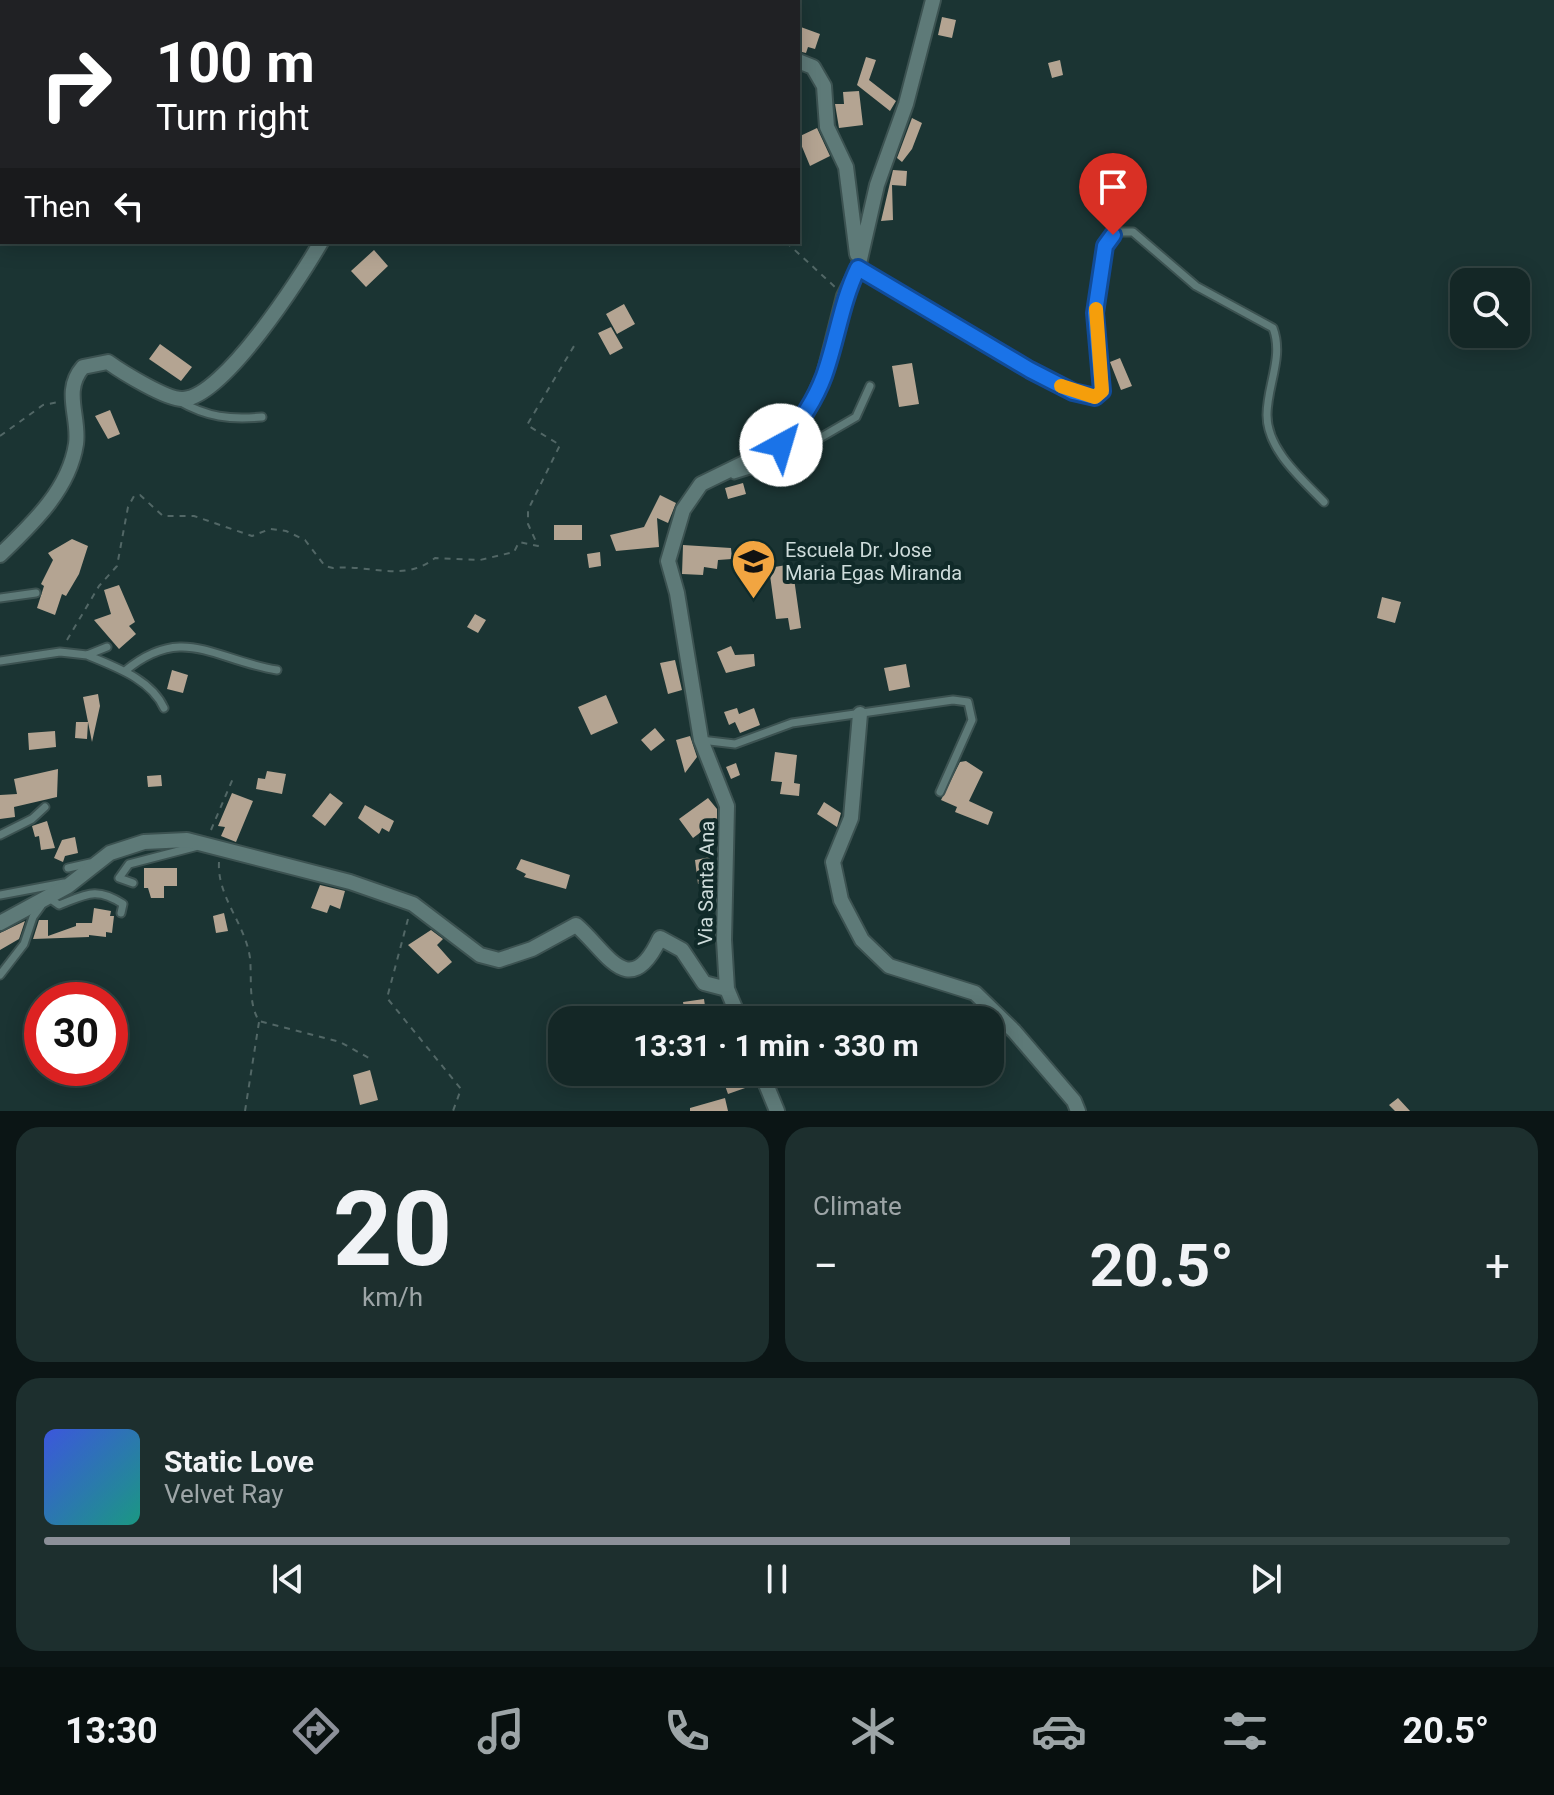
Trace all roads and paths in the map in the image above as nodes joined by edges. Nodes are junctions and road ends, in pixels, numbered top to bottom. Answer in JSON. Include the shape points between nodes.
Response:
{"nodes":[{"id":1,"x":933,"y":0,"type":"edge"},
{"id":2,"x":800,"y":62,"type":"edge"},
{"id":3,"x":320,"y":244,"type":"edge"},
{"id":4,"x":788,"y":244,"type":"edge"},
{"id":5,"x":858,"y":268,"type":"junction"},
{"id":6,"x":844,"y":296,"type":"junction"},
{"id":7,"x":577,"y":341,"type":"dead end"},
{"id":8,"x":870,"y":386,"type":"dead end"},
{"id":9,"x":72,"y":400,"type":"junction"},
{"id":10,"x":177,"y":400,"type":"junction"},
{"id":11,"x":262,"y":417,"type":"dead end"},
{"id":12,"x":0,"y":436,"type":"edge"},
{"id":13,"x":701,"y":484,"type":"junction"},
{"id":14,"x":1324,"y":502,"type":"dead end"},
{"id":15,"x":0,"y":555,"type":"edge"},
{"id":16,"x":36,"y":593,"type":"dead end"},
{"id":17,"x":0,"y":598,"type":"edge"},
{"id":18,"x":107,"y":647,"type":"dead end"},
{"id":19,"x":60,"y":652,"type":"junction"},
{"id":20,"x":87,"y":655,"type":"junction"},
{"id":21,"x":0,"y":661,"type":"edge"},
{"id":22,"x":277,"y":670,"type":"dead end"},
{"id":23,"x":125,"y":671,"type":"junction"},
{"id":24,"x":164,"y":708,"type":"dead end"},
{"id":25,"x":860,"y":714,"type":"junction"},
{"id":26,"x":701,"y":740,"type":"junction"},
{"id":27,"x":234,"y":776,"type":"dead end"},
{"id":28,"x":940,"y":792,"type":"dead end"},
{"id":29,"x":45,"y":807,"type":"dead end"},
{"id":30,"x":0,"y":835,"type":"edge"},
{"id":31,"x":204,"y":844,"type":"junction"},
{"id":32,"x":220,"y":848,"type":"junction"},
{"id":33,"x":71,"y":875,"type":"junction"},
{"id":34,"x":133,"y":883,"type":"dead end"},
{"id":35,"x":0,"y":895,"type":"edge"},
{"id":36,"x":47,"y":897,"type":"junction"},
{"id":37,"x":407,"y":902,"type":"junction"},
{"id":38,"x":121,"y":913,"type":"dead end"},
{"id":39,"x":0,"y":923,"type":"edge"},
{"id":40,"x":0,"y":975,"type":"edge"},
{"id":41,"x":727,"y":989,"type":"junction"},
{"id":42,"x":734,"y":1006,"type":"edge"},
{"id":43,"x":259,"y":1021,"type":"junction"},
{"id":44,"x":369,"y":1058,"type":"dead end"},
{"id":45,"x":767,"y":1086,"type":"edge"},
{"id":46,"x":245,"y":1111,"type":"edge"},
{"id":47,"x":453,"y":1111,"type":"edge"},
{"id":48,"x":777,"y":1111,"type":"edge"},
{"id":49,"x":1078,"y":1111,"type":"edge"}],
"edges":[{"from":1,"to":5,"type":"street","via":[[906,104],[877,185]]},
{"from":2,"to":5,"type":"street","via":[[813,67],[824,86],[827,127],[846,167]]},
{"from":3,"to":10,"type":"street","via":[[285,299],[213,387]]},
{"from":4,"to":6,"type":"path"},
{"from":5,"to":6,"type":"street"},
{"from":5,"to":14,"type":"lane","via":[[1030,370],[1095,397],[1102,391],[1095,313],[1105,246],[1120,232],[1133,232],[1196,286],[1273,328],[1276,363],[1267,417],[1283,458]]},
{"from":6,"to":13,"type":"street","via":[[824,375],[806,414],[781,445]]},
{"from":7,"to":19,"type":"path","via":[[527,425],[560,445],[528,510],[538,546],[519,542],[514,552],[480,560],[435,558],[425,566],[394,573],[333,568],[325,566],[305,540],[286,531],[270,529],[252,536],[194,516],[163,516],[140,495],[134,496],[117,566]]},
{"from":8,"to":13,"type":"lane","via":[[856,417],[782,460]]},
{"from":9,"to":10,"type":"street","via":[[75,376],[83,367],[108,362]]},
{"from":9,"to":12,"type":"path","via":[[43,405]]},
{"from":9,"to":15,"type":"street","via":[[76,443],[66,478]]},
{"from":10,"to":11,"type":"lane","via":[[232,420]]},
{"from":13,"to":26,"type":"street","name":"Via Santa Ana","via":[[683,510],[668,561]]},
{"from":16,"to":17,"type":"lane"},
{"from":18,"to":20,"type":"lane"},
{"from":19,"to":20,"type":"lane"},
{"from":19,"to":21,"type":"lane"},
{"from":20,"to":23,"type":"lane"},
{"from":22,"to":23,"type":"lane","via":[[184,643]]},
{"from":23,"to":24,"type":"lane","via":[[157,692]]},
{"from":25,"to":26,"type":"lane","via":[[792,723],[735,744]]},
{"from":25,"to":28,"type":"lane","via":[[968,702],[972,720]]},
{"from":25,"to":49,"type":"street","via":[[851,818],[833,862],[841,900],[862,940],[889,966],[975,993],[1014,1031]]},
{"from":26,"to":41,"type":"street","name":"Via Santa Ana","via":[[727,806]]},
{"from":27,"to":31,"type":"path"},
{"from":29,"to":30,"type":"lane"},
{"from":31,"to":32,"type":"street"},
{"from":31,"to":33,"type":"street","via":[[144,842]]},
{"from":31,"to":34,"type":"lane","via":[[129,864],[119,878]]},
{"from":32,"to":37,"type":"street"},
{"from":32,"to":43,"type":"path","via":[[221,886],[240,921],[250,956],[253,1011]]},
{"from":33,"to":35,"type":"lane"},
{"from":33,"to":36,"type":"street"},
{"from":36,"to":38,"type":"lane","via":[[59,905],[79,894],[111,896],[123,904]]},
{"from":36,"to":39,"type":"street"},
{"from":36,"to":40,"type":"lane","via":[[24,944]]},
{"from":37,"to":41,"type":"street","via":[[480,955],[499,960],[519,955],[576,925],[596,942],[608,962],[626,970],[642,965],[660,938],[682,950],[704,983]]},
{"from":37,"to":47,"type":"path","via":[[409,928],[387,998],[461,1089]]},
{"from":41,"to":42,"type":"street","name":"Via Santa Ana"},
{"from":43,"to":44,"type":"path","via":[[340,1042]]},
{"from":43,"to":46,"type":"path"},
{"from":45,"to":48,"type":"street"}]}
